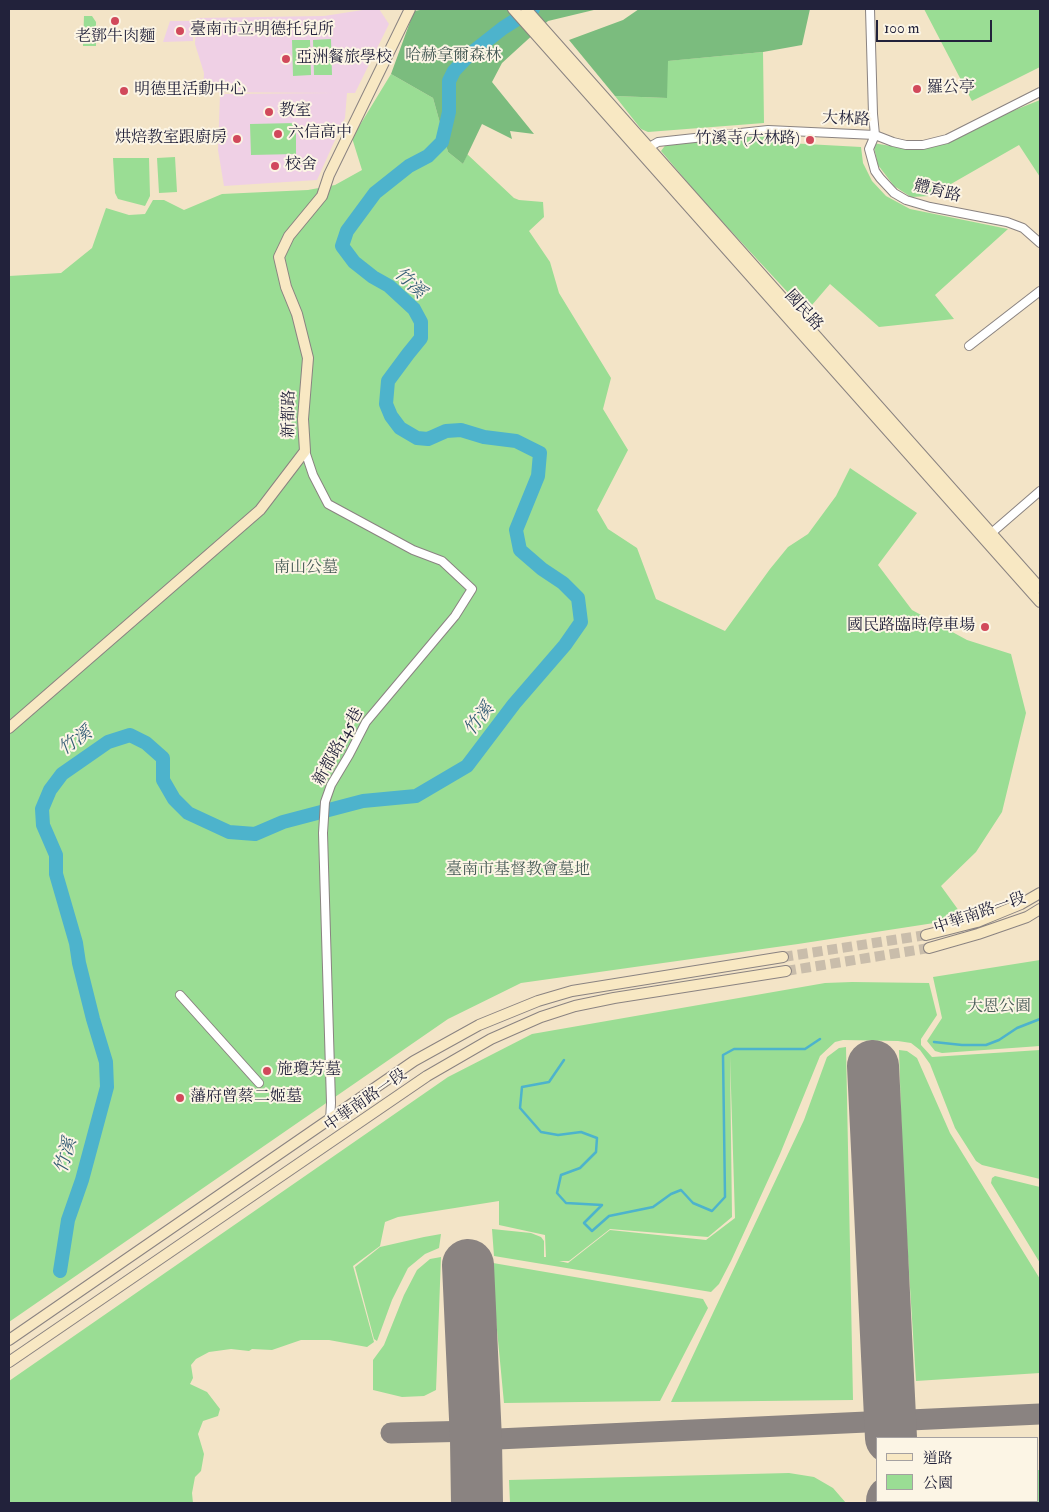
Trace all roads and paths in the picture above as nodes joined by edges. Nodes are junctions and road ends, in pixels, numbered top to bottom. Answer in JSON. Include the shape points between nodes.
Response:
{"nodes":[{"id":1,"x":410,"y":9,"type":"edge"},
{"id":2,"x":514,"y":9,"type":"edge"},
{"id":3,"x":526,"y":9,"type":"edge"},
{"id":4,"x":870,"y":9,"type":"edge"},
{"id":5,"x":546,"y":38,"type":"junction"},
{"id":6,"x":1040,"y":92,"type":"edge"},
{"id":7,"x":875,"y":135,"type":"junction"},
{"id":8,"x":646,"y":150,"type":"junction"},
{"id":9,"x":1040,"y":243,"type":"edge"},
{"id":10,"x":1040,"y":291,"type":"edge"},
{"id":11,"x":969,"y":346,"type":"dead end"},
{"id":12,"x":305,"y":450,"type":"junction"},
{"id":13,"x":1040,"y":491,"type":"edge"},
{"id":14,"x":988,"y":536,"type":"junction"},
{"id":15,"x":1040,"y":588,"type":"edge"},
{"id":16,"x":1040,"y":602,"type":"edge"},
{"id":17,"x":9,"y":728,"type":"edge"},
{"id":18,"x":1040,"y":892,"type":"edge"},
{"id":19,"x":1040,"y":909,"type":"edge"},
{"id":20,"x":926,"y":935,"type":"tunnel mouth"},
{"id":21,"x":929,"y":948,"type":"tunnel mouth"},
{"id":22,"x":783,"y":958,"type":"tunnel mouth"},
{"id":23,"x":786,"y":971,"type":"tunnel mouth"},
{"id":24,"x":180,"y":995,"type":"dead end"},
{"id":25,"x":259,"y":1083,"type":"dead end"},
{"id":26,"x":330,"y":1120,"type":"junction"},
{"id":27,"x":9,"y":1340,"type":"edge"},
{"id":28,"x":9,"y":1362,"type":"edge"}],
"edges":[{"from":1,"to":12,"type":"street","name":"新都路","via":[[322,196],[289,236],[280,257],[308,358],[303,419]]},
{"from":2,"to":5,"type":"street"},
{"from":3,"to":5,"type":"street"},
{"from":4,"to":7,"type":"street","name":"體育路"},
{"from":5,"to":8,"type":"street","name":"國民路"},
{"from":6,"to":7,"type":"street","name":"大林路","via":[[947,139],[906,145]]},
{"from":7,"to":8,"type":"street","name":"大林路","via":[[768,130],[658,142]]},
{"from":7,"to":9,"type":"street","name":"體育路","via":[[869,149],[871,160],[875,171],[894,193],[930,207],[1015,224]]},
{"from":8,"to":14,"type":"street","name":"國民路"},
{"from":10,"to":11,"type":"street"},
{"from":12,"to":17,"type":"street","name":"新都路","via":[[260,510]]},
{"from":12,"to":26,"type":"street","name":"新都路145巷","via":[[328,504],[413,550],[442,561],[472,589],[455,616],[366,722],[325,802]]},
{"from":13,"to":14,"type":"street"},
{"from":14,"to":15,"type":"street","name":"國民路"},
{"from":14,"to":16,"type":"street","name":"國民路"},
{"from":18,"to":20,"type":"street","name":"中華南路一段","via":[[1021,904],[977,922]]},
{"from":19,"to":21,"type":"street","name":"中華南路一段","via":[[1027,917]]},
{"from":22,"to":26,"type":"street","name":"中華南路一段","via":[[607,984],[538,1001],[479,1025],[414,1061]]},
{"from":23,"to":28,"type":"street","name":"中華南路一段","via":[[575,1006],[491,1039],[427,1076]]},
{"from":24,"to":25,"type":"street"},
{"from":26,"to":27,"type":"street","name":"中華南路一段"}]}
